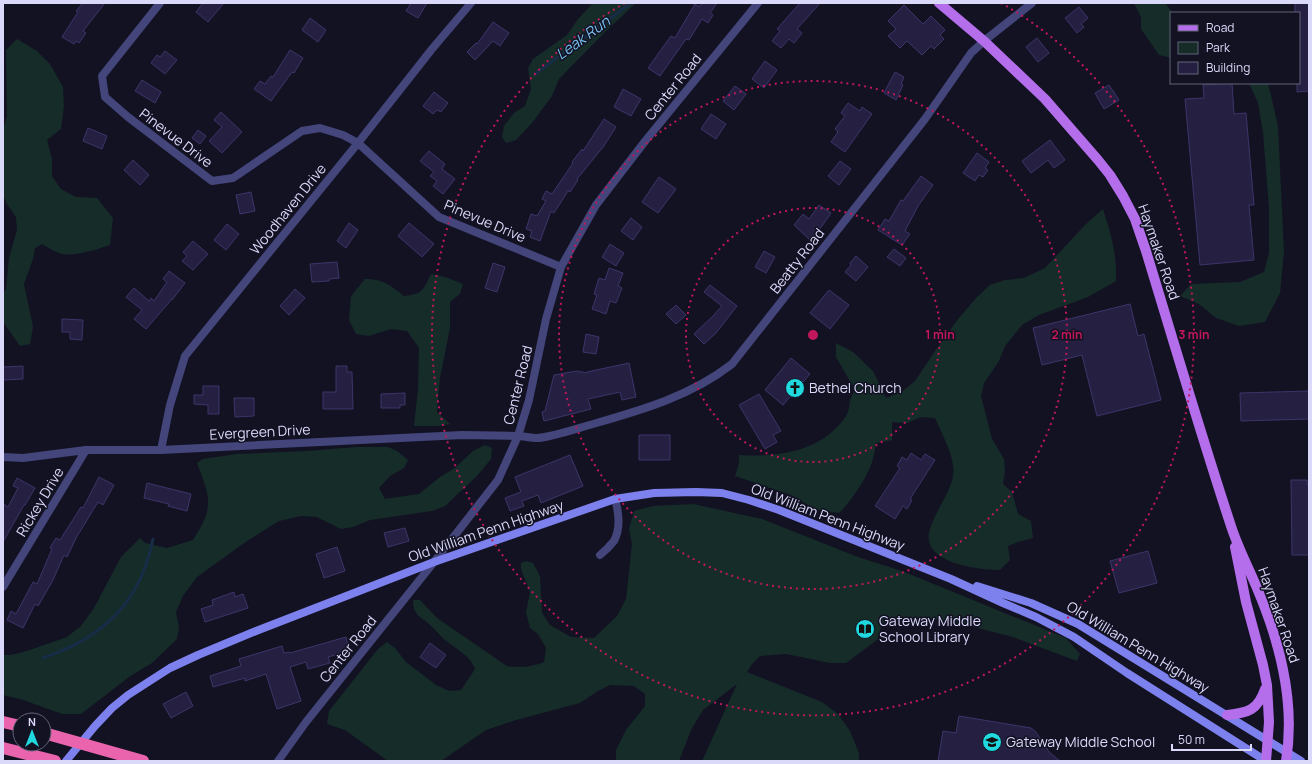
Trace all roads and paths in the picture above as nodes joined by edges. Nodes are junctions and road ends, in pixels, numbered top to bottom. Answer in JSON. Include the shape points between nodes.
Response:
{"nodes":[{"id":1,"x":160,"y":3,"type":"edge"},
{"id":2,"x":471,"y":3,"type":"edge"},
{"id":3,"x":758,"y":3,"type":"edge"},
{"id":4,"x":939,"y":3,"type":"edge"},
{"id":5,"x":1032,"y":3,"type":"edge"},
{"id":6,"x":984,"y":41,"type":"junction"},
{"id":7,"x":358,"y":144,"type":"junction"},
{"id":8,"x":561,"y":267,"type":"junction"},
{"id":9,"x":518,"y":436,"type":"junction"},
{"id":10,"x":86,"y":450,"type":"junction"},
{"id":11,"x":161,"y":450,"type":"junction"},
{"id":12,"x":3,"y":457,"type":"edge"},
{"id":13,"x":615,"y":499,"type":"junction"},
{"id":14,"x":1231,"y":528,"type":"junction"},
{"id":15,"x":600,"y":555,"type":"dead end"},
{"id":16,"x":434,"y":562,"type":"junction"},
{"id":17,"x":951,"y":579,"type":"junction"},
{"id":18,"x":3,"y":587,"type":"edge"},
{"id":19,"x":1267,"y":686,"type":"junction"},
{"id":20,"x":1227,"y":715,"type":"junction"},
{"id":21,"x":52,"y":735,"type":"edge"},
{"id":22,"x":1268,"y":740,"type":"junction"},
{"id":23,"x":8,"y":749,"type":"edge"},
{"id":24,"x":1287,"y":757,"type":"edge"},
{"id":25,"x":138,"y":759,"type":"edge"},
{"id":26,"x":54,"y":761,"type":"edge"},
{"id":27,"x":66,"y":761,"type":"edge"},
{"id":28,"x":278,"y":761,"type":"edge"},
{"id":29,"x":1266,"y":761,"type":"edge"},
{"id":30,"x":1302,"y":761,"type":"edge"}],
"edges":[{"from":1,"to":7,"type":"street","name":"Pinevue Drive","via":[[102,76],[105,97],[212,181],[233,178],[302,131],[320,128],[343,135]]},
{"from":2,"to":7,"type":"street","name":"Woodhaven Drive"},
{"from":3,"to":8,"type":"street","name":"Center Road","via":[[596,205]]},
{"from":4,"to":6,"type":"main road","name":"Haymaker Road"},
{"from":5,"to":6,"type":"street","name":"Beatty Road"},
{"from":6,"to":9,"type":"street","name":"Beatty Road","via":[[971,53],[925,119],[732,364],[694,389],[643,409],[538,438]]},
{"from":6,"to":14,"type":"main road","name":"Haymaker Road","via":[[1046,99],[1098,160],[1110,175],[1135,219]]},
{"from":7,"to":8,"type":"street","name":"Pinevue Drive","via":[[439,217]]},
{"from":7,"to":11,"type":"street","name":"Woodhaven Drive","via":[[185,356],[170,405]]},
{"from":8,"to":9,"type":"street","name":"Center Road"},
{"from":9,"to":11,"type":"street","name":"Evergreen Drive","via":[[455,436]]},
{"from":9,"to":16,"type":"street","name":"Center Road","via":[[498,480]]},
{"from":10,"to":11,"type":"street","name":"Evergreen Drive"},
{"from":10,"to":12,"type":"street","name":"Evergreen Drive","via":[[23,458]]},
{"from":10,"to":18,"type":"street","name":"Rickey Drive"},
{"from":13,"to":15,"type":"street","via":[[619,513],[618,527],[614,541]]},
{"from":13,"to":16,"type":"main road","name":"Old William Penn Highway"},
{"from":13,"to":17,"type":"main road","name":"Old William Penn Highway","via":[[666,492],[696,492],[749,500]]},
{"from":14,"to":19,"type":"main road","name":"Haymaker Road"},
{"from":14,"to":24,"type":"main road","name":"Haymaker Road","via":[[1262,599],[1278,646],[1286,683],[1289,717]]},
{"from":16,"to":27,"type":"main road","name":"Old William Penn Highway","via":[[256,631],[170,668],[112,708]]},
{"from":16,"to":28,"type":"street","name":"Center Road","via":[[306,722]]},
{"from":17,"to":20,"type":"main road","name":"Old William Penn Highway","via":[[1031,603],[1078,624]]},
{"from":17,"to":29,"type":"main road","name":"Old William Penn Highway","via":[[1074,637]]},
{"from":19,"to":20,"type":"main road","via":[[1262,699],[1252,710]]},
{"from":19,"to":22,"type":"main road","name":"Haymaker Road"},
{"from":20,"to":22,"type":"main road","name":"Old William Penn Highway"},
{"from":21,"to":25,"type":"highway"},
{"from":22,"to":24,"type":"main road","name":"Old William Penn Highway"},
{"from":22,"to":29,"type":"main road","name":"Haymaker Road"},
{"from":23,"to":26,"type":"highway"},
{"from":24,"to":30,"type":"main road","name":"Old William Penn Highway"}]}
